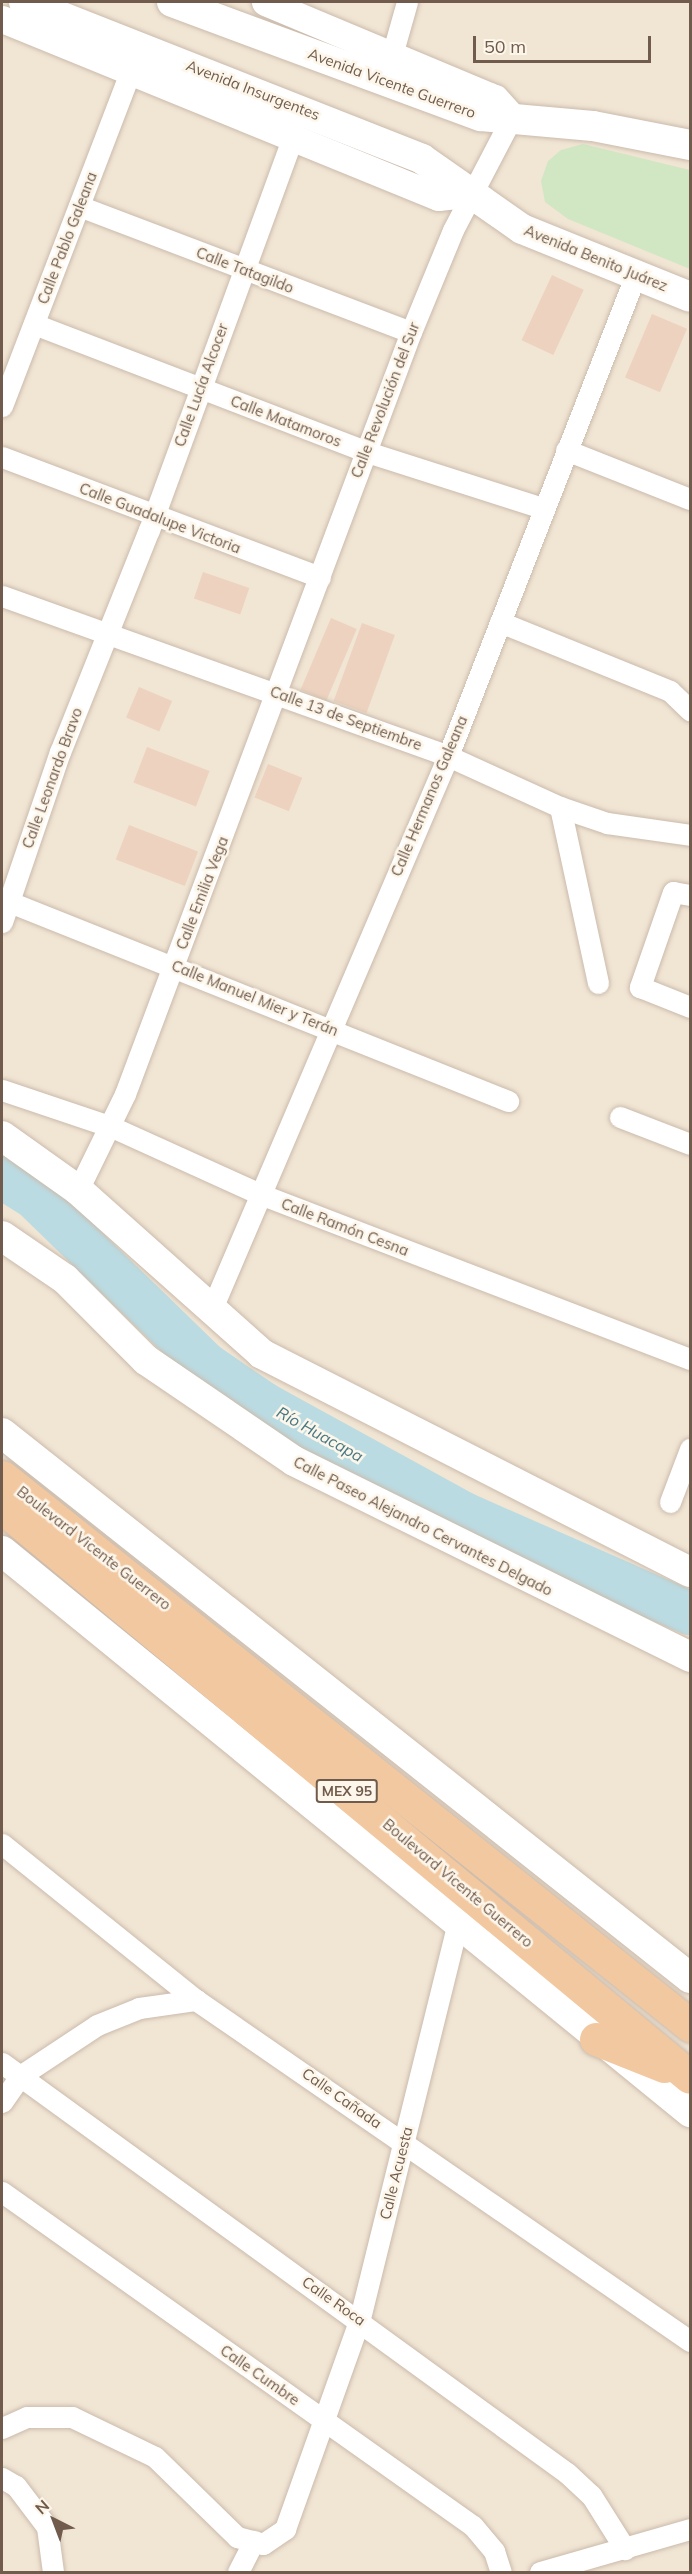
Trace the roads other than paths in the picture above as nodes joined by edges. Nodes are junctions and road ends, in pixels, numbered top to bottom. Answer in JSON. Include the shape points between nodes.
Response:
{"nodes":[{"id":1,"x":24,"y":2,"type":"edge"},
{"id":2,"x":172,"y":2,"type":"edge"},
{"id":3,"x":265,"y":2,"type":"edge"},
{"id":4,"x":407,"y":2,"type":"edge"},
{"id":5,"x":2,"y":19,"type":"edge"},
{"id":6,"x":388,"y":68,"type":"junction"},
{"id":7,"x":131,"y":70,"type":"junction"},
{"id":8,"x":512,"y":117,"type":"junction"},
{"id":9,"x":294,"y":134,"type":"junction"},
{"id":10,"x":690,"y":145,"type":"edge"},
{"id":11,"x":474,"y":193,"type":"junction"},
{"id":12,"x":79,"y":206,"type":"junction"},
{"id":13,"x":242,"y":269,"type":"junction"},
{"id":14,"x":636,"y":274,"type":"junction"},
{"id":15,"x":690,"y":297,"type":"edge"},
{"id":16,"x":34,"y":324,"type":"junction"},
{"id":17,"x":411,"y":332,"type":"junction"},
{"id":18,"x":200,"y":388,"type":"junction"},
{"id":19,"x":2,"y":406,"type":"edge"},
{"id":20,"x":566,"y":450,"type":"junction"},
{"id":21,"x":364,"y":451,"type":"junction"},
{"id":22,"x":2,"y":457,"type":"edge"},
{"id":23,"x":690,"y":500,"type":"edge"},
{"id":24,"x":543,"y":508,"type":"junction"},
{"id":25,"x":154,"y":517,"type":"junction"},
{"id":26,"x":320,"y":577,"type":"junction"},
{"id":27,"x":2,"y":596,"type":"edge"},
{"id":28,"x":500,"y":622,"type":"junction"},
{"id":29,"x":106,"y":636,"type":"junction"},
{"id":30,"x":278,"y":693,"type":"junction"},
{"id":31,"x":690,"y":710,"type":"edge"},
{"id":32,"x":448,"y":756,"type":"junction"},
{"id":33,"x":560,"y":807,"type":"junction"},
{"id":34,"x":690,"y":835,"type":"edge"},
{"id":35,"x":681,"y":893,"type":"edge"},
{"id":36,"x":5,"y":900,"type":"edge"},
{"id":37,"x":2,"y":922,"type":"edge"},
{"id":38,"x":174,"y":965,"type":"junction"},
{"id":39,"x":598,"y":983,"type":"dead end"},
{"id":40,"x":690,"y":1007,"type":"edge"},
{"id":41,"x":328,"y":1028,"type":"junction"},
{"id":42,"x":2,"y":1090,"type":"edge"},
{"id":43,"x":508,"y":1101,"type":"dead end"},
{"id":44,"x":620,"y":1117,"type":"dead end"},
{"id":45,"x":112,"y":1126,"type":"junction"},
{"id":46,"x":2,"y":1136,"type":"edge"},
{"id":47,"x":690,"y":1144,"type":"edge"},
{"id":48,"x":78,"y":1190,"type":"junction"},
{"id":49,"x":260,"y":1194,"type":"junction"},
{"id":50,"x":2,"y":1236,"type":"edge"},
{"id":51,"x":210,"y":1313,"type":"junction"},
{"id":52,"x":690,"y":1359,"type":"edge"},
{"id":53,"x":2,"y":1432,"type":"edge"},
{"id":54,"x":690,"y":1449,"type":"edge"},
{"id":55,"x":2,"y":1477,"type":"edge"},
{"id":56,"x":670,"y":1502,"type":"dead end"},
{"id":57,"x":2,"y":1507,"type":"edge"},
{"id":58,"x":2,"y":1551,"type":"edge"},
{"id":59,"x":690,"y":1572,"type":"edge"},
{"id":60,"x":690,"y":1657,"type":"edge"},
{"id":61,"x":2,"y":1844,"type":"edge"},
{"id":62,"x":458,"y":1923,"type":"junction"},
{"id":63,"x":690,"y":1978,"type":"edge"},
{"id":64,"x":196,"y":2000,"type":"junction"},
{"id":65,"x":690,"y":2025,"type":"edge"},
{"id":66,"x":596,"y":2039,"type":"junction"},
{"id":67,"x":2,"y":2063,"type":"edge"},
{"id":68,"x":20,"y":2076,"type":"junction"},
{"id":69,"x":690,"y":2077,"type":"edge"},
{"id":70,"x":2,"y":2102,"type":"edge"},
{"id":71,"x":690,"y":2112,"type":"edge"},
{"id":72,"x":404,"y":2141,"type":"junction"},
{"id":73,"x":2,"y":2192,"type":"edge"},
{"id":74,"x":360,"y":2318,"type":"junction"},
{"id":75,"x":690,"y":2341,"type":"edge"},
{"id":76,"x":324,"y":2420,"type":"junction"},
{"id":77,"x":2,"y":2428,"type":"edge"},
{"id":78,"x":2,"y":2478,"type":"edge"},
{"id":79,"x":690,"y":2529,"type":"edge"},
{"id":80,"x":254,"y":2541,"type":"junction"},
{"id":81,"x":625,"y":2549,"type":"junction"},
{"id":82,"x":53,"y":2572,"type":"edge"},
{"id":83,"x":238,"y":2572,"type":"edge"},
{"id":84,"x":501,"y":2572,"type":"edge"},
{"id":85,"x":540,"y":2572,"type":"edge"}],
"edges":[{"from":1,"to":11,"type":"main road","name":"Avenida Insurgentes","via":[[356,130],[422,159]]},
{"from":2,"to":6,"type":"main road","name":"Avenida Vicente Guerrero"},
{"from":3,"to":6,"type":"street"},
{"from":4,"to":6,"type":"street"},
{"from":5,"to":7,"type":"street"},
{"from":6,"to":8,"type":"main road","name":"Avenida Vicente Guerrero","via":[[481,116]]},
{"from":7,"to":9,"type":"street"},
{"from":7,"to":12,"type":"street","name":"Calle Pablo Galeana"},
{"from":8,"to":10,"type":"main road","name":"Avenida Vicente Guerrero"},
{"from":8,"to":11,"type":"street","name":"Calle Revolución del Sur"},
{"from":9,"to":11,"type":"street","via":[[438,197]]},
{"from":9,"to":13,"type":"street","name":"Calle Lucía Alcocer"},
{"from":11,"to":14,"type":"main road","name":"Avenida Benito Juárez","via":[[532,234]]},
{"from":11,"to":17,"type":"street","name":"Calle Revolución del Sur"},
{"from":12,"to":13,"type":"street","name":"Calle Tatagildo"},
{"from":12,"to":16,"type":"street","name":"Calle Pablo Galeana"},
{"from":13,"to":17,"type":"street","name":"Calle Tatagildo"},
{"from":13,"to":18,"type":"street","name":"Calle Lucía Alcocer"},
{"from":14,"to":15,"type":"main road","name":"Avenida Benito Juárez"},
{"from":14,"to":20,"type":"street","name":"Calle Hermanos Galeana"},
{"from":16,"to":18,"type":"street","name":"Calle Matamoros"},
{"from":16,"to":19,"type":"street","name":"Calle Pablo Galeana"},
{"from":17,"to":21,"type":"street","name":"Calle Revolución del Sur"},
{"from":18,"to":21,"type":"street","name":"Calle Matamoros"},
{"from":18,"to":25,"type":"street","name":"Calle Lucía Alcocer"},
{"from":20,"to":23,"type":"street"},
{"from":20,"to":24,"type":"street","name":"Calle Hermanos Galeana"},
{"from":21,"to":24,"type":"street","name":"Calle Matamoros"},
{"from":21,"to":26,"type":"street","name":"Calle Revolución del Sur"},
{"from":22,"to":25,"type":"street","name":"Calle Guadalupe Victoria"},
{"from":24,"to":28,"type":"street","name":"Calle Hermanos Galeana"},
{"from":25,"to":26,"type":"street","name":"Calle Guadalupe Victoria"},
{"from":25,"to":29,"type":"street","name":"Calle Lucía Alcocer"},
{"from":26,"to":30,"type":"street","name":"Calle Revolución del Sur"},
{"from":27,"to":29,"type":"street","name":"Calle 13 de Septiembre"},
{"from":28,"to":31,"type":"street","via":[[670,691]]},
{"from":28,"to":32,"type":"street","name":"Calle Hermanos Galeana"},
{"from":29,"to":30,"type":"street","name":"Calle 13 de Septiembre"},
{"from":29,"to":36,"type":"street","name":"Calle Leonardo Bravo"},
{"from":30,"to":32,"type":"street","name":"Calle 13 de Septiembre"},
{"from":30,"to":38,"type":"street","name":"Calle Emilia Vega"},
{"from":32,"to":33,"type":"street","name":"Calle 13 de Septiembre"},
{"from":32,"to":41,"type":"street","name":"Calle Hermanos Galeana"},
{"from":33,"to":34,"type":"street","name":"Calle 13 de Septiembre","via":[[607,823]]},
{"from":33,"to":39,"type":"street"},
{"from":35,"to":40,"type":"street","via":[[640,987]]},
{"from":36,"to":37,"type":"street","name":"Calle Leonardo Bravo"},
{"from":36,"to":38,"type":"street","name":"Calle Manuel Mier y Terán"},
{"from":38,"to":41,"type":"street","name":"Calle Manuel Mier y Terán"},
{"from":38,"to":45,"type":"street","name":"Calle Emilia Vega"},
{"from":41,"to":43,"type":"street","name":"Calle Manuel Mier y Terán"},
{"from":41,"to":49,"type":"street","name":"Calle Hermanos Galeana"},
{"from":42,"to":45,"type":"street","name":"Calle Ramón Cesna"},
{"from":44,"to":47,"type":"street"},
{"from":45,"to":48,"type":"street","name":"Calle Emilia Vega"},
{"from":45,"to":49,"type":"street","name":"Calle Ramón Cesna"},
{"from":46,"to":48,"type":"main road"},
{"from":48,"to":51,"type":"main road"},
{"from":49,"to":51,"type":"street","name":"Calle Hermanos Galeana"},
{"from":49,"to":52,"type":"street","name":"Calle Ramón Cesna"},
{"from":50,"to":60,"type":"main road","name":"Calle Paseo Alejandro Cervantes Delgado","via":[[65,1279],[146,1359],[294,1461]]},
{"from":51,"to":59,"type":"main road","via":[[262,1354],[310,1380]]},
{"from":53,"to":63,"type":"main road"},
{"from":54,"to":56,"type":"street"},
{"from":55,"to":65,"type":"highway","name":"Boulevard Vicente Guerrero","number":"MEX 95"},
{"from":57,"to":69,"type":"highway","name":"Boulevard Vicente Guerrero","number":"MEX 95"},
{"from":58,"to":62,"type":"main road","name":"Boulevard Vicente Guerrero"},
{"from":61,"to":64,"type":"street","name":"Calle Cañada"},
{"from":62,"to":66,"type":"main road","name":"Boulevard Vicente Guerrero"},
{"from":62,"to":72,"type":"street","name":"Calle Acuesta"},
{"from":64,"to":68,"type":"street","via":[[140,2008],[98,2025]]},
{"from":64,"to":72,"type":"street","name":"Calle Cañada"},
{"from":66,"to":69,"type":"highway"},
{"from":66,"to":71,"type":"main road","name":"Boulevard Vicente Guerrero"},
{"from":67,"to":68,"type":"street","name":"Calle Roca"},
{"from":68,"to":70,"type":"street"},
{"from":68,"to":74,"type":"street","name":"Calle Roca"},
{"from":72,"to":74,"type":"street","name":"Calle Acuesta"},
{"from":72,"to":75,"type":"street","name":"Calle Cañada"},
{"from":73,"to":76,"type":"street","name":"Calle Cumbre"},
{"from":74,"to":76,"type":"street","name":"Calle Acuesta"},
{"from":74,"to":81,"type":"street","name":"Calle Roca","via":[[567,2473],[591,2495]]},
{"from":76,"to":80,"type":"street","name":"Calle Acuesta","via":[[285,2529],[263,2544]]},
{"from":76,"to":84,"type":"street","name":"Calle Cumbre","via":[[473,2526],[494,2551]]},
{"from":77,"to":80,"type":"street","via":[[27,2417],[72,2417],[155,2457],[237,2537]]},
{"from":78,"to":82,"type":"street","via":[[16,2486],[47,2527]]},
{"from":79,"to":81,"type":"street"},
{"from":80,"to":83,"type":"street"},
{"from":81,"to":85,"type":"street"}]}
